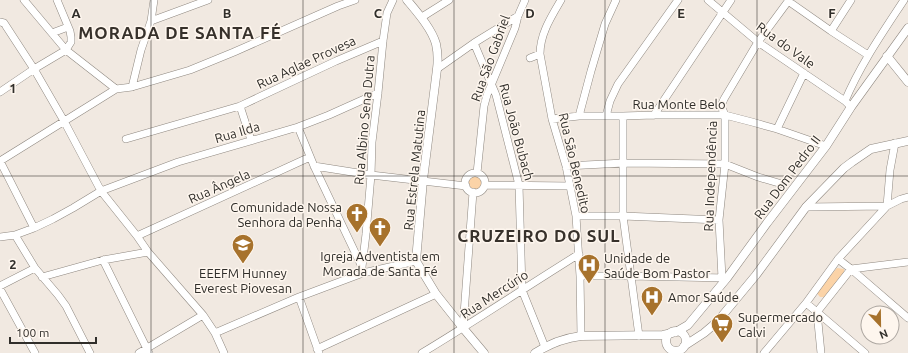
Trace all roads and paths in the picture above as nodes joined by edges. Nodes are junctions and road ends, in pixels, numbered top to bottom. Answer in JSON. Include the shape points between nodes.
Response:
{"nodes":[{"id":1,"x":24,"y":0,"type":"edge"},
{"id":2,"x":57,"y":0,"type":"edge"},
{"id":3,"x":154,"y":0,"type":"edge"},
{"id":4,"x":208,"y":0,"type":"edge"},
{"id":5,"x":355,"y":0,"type":"edge"},
{"id":6,"x":393,"y":0,"type":"edge"},
{"id":7,"x":407,"y":0,"type":"edge"},
{"id":8,"x":449,"y":0,"type":"edge"},
{"id":9,"x":525,"y":0,"type":"edge"},
{"id":10,"x":560,"y":0,"type":"edge"},
{"id":11,"x":616,"y":0,"type":"edge"},
{"id":12,"x":678,"y":0,"type":"edge"},
{"id":13,"x":708,"y":0,"type":"edge"},
{"id":14,"x":731,"y":0,"type":"edge"},
{"id":15,"x":851,"y":0,"type":"edge"},
{"id":16,"x":904,"y":0,"type":"edge"},
{"id":17,"x":789,"y":1,"type":"edge"},
{"id":18,"x":338,"y":3,"type":"edge"},
{"id":19,"x":723,"y":12,"type":"junction"},
{"id":20,"x":518,"y":16,"type":"junction"},
{"id":21,"x":422,"y":18,"type":"junction"},
{"id":22,"x":2,"y":22,"type":"edge"},
{"id":23,"x":151,"y":22,"type":"junction"},
{"id":24,"x":68,"y":27,"type":"junction"},
{"id":25,"x":908,"y":28,"type":"edge"},
{"id":26,"x":831,"y":31,"type":"junction"},
{"id":27,"x":52,"y":33,"type":"junction"},
{"id":28,"x":382,"y":41,"type":"junction"},
{"id":29,"x":758,"y":42,"type":"junction"},
{"id":30,"x":474,"y":43,"type":"junction"},
{"id":31,"x":66,"y":50,"type":"junction"},
{"id":32,"x":540,"y":54,"type":"junction"},
{"id":33,"x":868,"y":56,"type":"junction"},
{"id":34,"x":887,"y":56,"type":"junction"},
{"id":35,"x":530,"y":58,"type":"dead end"},
{"id":36,"x":34,"y":68,"type":"junction"},
{"id":37,"x":437,"y":69,"type":"junction"},
{"id":38,"x":804,"y":73,"type":"junction"},
{"id":39,"x":908,"y":82,"type":"edge"},
{"id":40,"x":492,"y":83,"type":"junction"},
{"id":41,"x":132,"y":87,"type":"junction"},
{"id":42,"x":116,"y":89,"type":"junction"},
{"id":43,"x":0,"y":92,"type":"edge"},
{"id":44,"x":378,"y":93,"type":"junction"},
{"id":45,"x":845,"y":100,"type":"junction"},
{"id":46,"x":240,"y":106,"type":"junction"},
{"id":47,"x":851,"y":107,"type":"junction"},
{"id":48,"x":654,"y":115,"type":"junction"},
{"id":49,"x":725,"y":115,"type":"junction"},
{"id":50,"x":579,"y":116,"type":"junction"},
{"id":51,"x":606,"y":116,"type":"junction"},
{"id":52,"x":623,"y":116,"type":"junction"},
{"id":53,"x":552,"y":119,"type":"junction"},
{"id":54,"x":64,"y":121,"type":"junction"},
{"id":55,"x":298,"y":127,"type":"junction"},
{"id":56,"x":777,"y":129,"type":"junction"},
{"id":57,"x":126,"y":139,"type":"dead end"},
{"id":58,"x":251,"y":140,"type":"junction"},
{"id":59,"x":908,"y":141,"type":"edge"},
{"id":60,"x":895,"y":143,"type":"junction"},
{"id":61,"x":826,"y":146,"type":"junction"},
{"id":62,"x":310,"y":157,"type":"junction"},
{"id":63,"x":0,"y":161,"type":"edge"},
{"id":64,"x":624,"y":163,"type":"junction"},
{"id":65,"x":725,"y":164,"type":"junction"},
{"id":66,"x":314,"y":166,"type":"junction"},
{"id":67,"x":566,"y":166,"type":"junction"},
{"id":68,"x":477,"y":173,"type":"junction"},
{"id":69,"x":371,"y":175,"type":"junction"},
{"id":70,"x":423,"y":180,"type":"junction"},
{"id":71,"x":782,"y":184,"type":"dead end"},
{"id":72,"x":485,"y":185,"type":"junction"},
{"id":73,"x":519,"y":185,"type":"junction"},
{"id":74,"x":466,"y":186,"type":"junction"},
{"id":75,"x":570,"y":186,"type":"junction"},
{"id":76,"x":101,"y":191,"type":"junction"},
{"id":77,"x":473,"y":192,"type":"junction"},
{"id":78,"x":908,"y":197,"type":"edge"},
{"id":79,"x":887,"y":206,"type":"junction"},
{"id":80,"x":806,"y":207,"type":"junction"},
{"id":81,"x":576,"y":216,"type":"junction"},
{"id":82,"x":623,"y":216,"type":"junction"},
{"id":83,"x":719,"y":220,"type":"junction"},
{"id":84,"x":34,"y":228,"type":"junction"},
{"id":85,"x":14,"y":235,"type":"junction"},
{"id":86,"x":137,"y":236,"type":"junction"},
{"id":87,"x":0,"y":237,"type":"edge"},
{"id":88,"x":148,"y":252,"type":"junction"},
{"id":89,"x":579,"y":254,"type":"junction"},
{"id":90,"x":838,"y":259,"type":"junction"},
{"id":91,"x":103,"y":260,"type":"junction"},
{"id":92,"x":416,"y":261,"type":"junction"},
{"id":93,"x":908,"y":262,"type":"edge"},
{"id":94,"x":35,"y":268,"type":"junction"},
{"id":95,"x":851,"y":269,"type":"junction"},
{"id":96,"x":362,"y":270,"type":"junction"},
{"id":97,"x":580,"y":276,"type":"junction"},
{"id":98,"x":631,"y":276,"type":"junction"},
{"id":99,"x":42,"y":277,"type":"junction"},
{"id":100,"x":724,"y":278,"type":"junction"},
{"id":101,"x":0,"y":286,"type":"edge"},
{"id":102,"x":0,"y":289,"type":"edge"},
{"id":103,"x":522,"y":290,"type":"junction"},
{"id":104,"x":436,"y":294,"type":"junction"},
{"id":105,"x":300,"y":297,"type":"junction"},
{"id":106,"x":806,"y":303,"type":"junction"},
{"id":107,"x":817,"y":312,"type":"junction"},
{"id":108,"x":202,"y":315,"type":"junction"},
{"id":109,"x":908,"y":318,"type":"edge"},
{"id":110,"x":463,"y":328,"type":"junction"},
{"id":111,"x":674,"y":332,"type":"junction"},
{"id":112,"x":215,"y":333,"type":"junction"},
{"id":113,"x":581,"y":336,"type":"junction"},
{"id":114,"x":639,"y":336,"type":"junction"},
{"id":115,"x":684,"y":346,"type":"junction"},
{"id":116,"x":545,"y":347,"type":"junction"},
{"id":117,"x":148,"y":350,"type":"edge"},
{"id":118,"x":318,"y":351,"type":"edge"},
{"id":119,"x":671,"y":352,"type":"edge"},
{"id":120,"x":35,"y":353,"type":"edge"},
{"id":121,"x":90,"y":353,"type":"edge"},
{"id":122,"x":138,"y":353,"type":"edge"},
{"id":123,"x":224,"y":353,"type":"edge"},
{"id":124,"x":422,"y":353,"type":"edge"},
{"id":125,"x":484,"y":353,"type":"edge"},
{"id":126,"x":535,"y":353,"type":"edge"},
{"id":127,"x":764,"y":353,"type":"edge"},
{"id":128,"x":822,"y":353,"type":"edge"},
{"id":129,"x":865,"y":353,"type":"edge"}],
"edges":[{"from":1,"to":27,"type":"street"},
{"from":2,"to":24,"type":"street"},
{"from":3,"to":23,"type":"street"},
{"from":4,"to":23,"type":"street"},
{"from":5,"to":18,"type":"street"},
{"from":6,"to":28,"type":"street","name":"Rua Albino Sena Dutra","via":[[387,13]]},
{"from":7,"to":21,"type":"street","name":"Rua Estrela Matutina"},
{"from":8,"to":21,"type":"street"},
{"from":9,"to":20,"type":"street","name":"Rua São Gabriel"},
{"from":10,"to":32,"type":"street","name":"Rua São Benedito","via":[[543,34]]},
{"from":11,"to":50,"type":"street","via":[[605,24]]},
{"from":12,"to":51,"type":"street","via":[[618,84]]},
{"from":13,"to":19,"type":"street","name":"Rua do Vale"},
{"from":14,"to":19,"type":"street"},
{"from":15,"to":26,"type":"street"},
{"from":16,"to":33,"type":"street"},
{"from":17,"to":26,"type":"street"},
{"from":17,"to":29,"type":"street","name":"Rua Independência"},
{"from":18,"to":41,"type":"street","via":[[190,70]]},
{"from":19,"to":29,"type":"street","name":"Rua do Vale"},
{"from":19,"to":48,"type":"street"},
{"from":20,"to":30,"type":"street"},
{"from":20,"to":40,"type":"street","name":"Rua São Gabriel"},
{"from":21,"to":37,"type":"street","name":"Rua Estrela Matutina","via":[[436,43]]},
{"from":22,"to":36,"type":"street"},
{"from":23,"to":41,"type":"street"},
{"from":24,"to":27,"type":"street"},
{"from":24,"to":31,"type":"street","via":[[71,42]]},
{"from":25,"to":34,"type":"street","name":"Rua Dom Pedro II"},
{"from":26,"to":33,"type":"street"},
{"from":27,"to":31,"type":"street"},
{"from":28,"to":44,"type":"street","name":"Rua Albino Sena Dutra"},
{"from":28,"to":46,"type":"street","name":"Rua Aglae Provesa"},
{"from":29,"to":38,"type":"street","name":"Rua do Vale"},
{"from":29,"to":49,"type":"street","name":"Rua Independência","via":[[724,99],[721,106]]},
{"from":30,"to":37,"type":"street"},
{"from":30,"to":40,"type":"street","name":"Rua João Bubach"},
{"from":31,"to":36,"type":"street"},
{"from":31,"to":42,"type":"street"},
{"from":32,"to":35,"type":"street"},
{"from":32,"to":53,"type":"street","name":"Rua São Benedito"},
{"from":33,"to":45,"type":"street"},
{"from":34,"to":39,"type":"street"},
{"from":34,"to":47,"type":"street","name":"Rua Dom Pedro II"},
{"from":36,"to":43,"type":"street"},
{"from":36,"to":54,"type":"street"},
{"from":37,"to":70,"type":"street","name":"Rua Estrela Matutina"},
{"from":38,"to":45,"type":"street","name":"Rua do Vale"},
{"from":38,"to":56,"type":"street"},
{"from":40,"to":68,"type":"street","name":"Rua São Gabriel","via":[[484,106]]},
{"from":40,"to":73,"type":"street","name":"Rua João Bubach"},
{"from":41,"to":42,"type":"street"},
{"from":42,"to":54,"type":"street"},
{"from":44,"to":55,"type":"street","name":"Rua Ilda"},
{"from":44,"to":69,"type":"street","name":"Rua Albino Sena Dutra"},
{"from":45,"to":47,"type":"street","name":"Rua do Vale"},
{"from":46,"to":57,"type":"street","name":"Rua Aglae Provesa"},
{"from":46,"to":58,"type":"street"},
{"from":47,"to":61,"type":"street","name":"Rua Dom Pedro II"},
{"from":48,"to":49,"type":"street","name":"Rua Monte Belo"},
{"from":48,"to":52,"type":"street","name":"Rua Monte Belo"},
{"from":49,"to":56,"type":"street","name":"Rua Monte Belo"},
{"from":49,"to":65,"type":"street","name":"Rua Independência"},
{"from":50,"to":51,"type":"street","name":"Rua Monte Belo"},
{"from":50,"to":53,"type":"street","name":"Rua Monte Belo"},
{"from":51,"to":52,"type":"street","name":"Rua Monte Belo"},
{"from":52,"to":64,"type":"street"},
{"from":53,"to":67,"type":"street","name":"Rua São Benedito"},
{"from":54,"to":63,"type":"street"},
{"from":54,"to":76,"type":"street"},
{"from":55,"to":58,"type":"street","name":"Rua Ilda"},
{"from":55,"to":62,"type":"street"},
{"from":56,"to":61,"type":"street","name":"Rua Monte Belo"},
{"from":58,"to":76,"type":"street","name":"Rua Ilda","via":[[178,162]]},
{"from":59,"to":60,"type":"street"},
{"from":60,"to":79,"type":"street"},
{"from":60,"to":80,"type":"street","via":[[871,149],[852,162]]},
{"from":61,"to":100,"type":"street","name":"Rua Dom Pedro II"},
{"from":62,"to":66,"type":"street"},
{"from":62,"to":86,"type":"street","name":"Rua Ângela"},
{"from":63,"to":84,"type":"street"},
{"from":64,"to":65,"type":"street"},
{"from":64,"to":67,"type":"street"},
{"from":64,"to":82,"type":"street"},
{"from":65,"to":71,"type":"street"},
{"from":65,"to":83,"type":"street","name":"Rua Independência"},
{"from":66,"to":69,"type":"street"},
{"from":66,"to":96,"type":"street"},
{"from":67,"to":75,"type":"street","name":"Rua São Benedito"},
{"from":68,"to":72,"type":"street","via":[[484,177]]},
{"from":68,"to":74,"type":"street","via":[[468,176]]},
{"from":69,"to":70,"type":"street"},
{"from":69,"to":96,"type":"street","name":"Rua Albino Sena Dutra"},
{"from":70,"to":74,"type":"street"},
{"from":70,"to":92,"type":"street","name":"Rua Estrela Matutina"},
{"from":72,"to":73,"type":"street"},
{"from":72,"to":77,"type":"street","via":[[481,191]]},
{"from":73,"to":75,"type":"street"},
{"from":73,"to":103,"type":"street","name":"Rua João Bubach"},
{"from":74,"to":77,"type":"street"},
{"from":75,"to":81,"type":"street","name":"Rua São Benedito"},
{"from":76,"to":84,"type":"street","name":"Rua Ilda"},
{"from":76,"to":86,"type":"street"},
{"from":77,"to":110,"type":"street"},
{"from":78,"to":79,"type":"street"},
{"from":79,"to":80,"type":"street"},
{"from":79,"to":90,"type":"street"},
{"from":80,"to":115,"type":"street","via":[[756,275],[717,322]]},
{"from":81,"to":82,"type":"street"},
{"from":81,"to":89,"type":"street","name":"Rua São Benedito"},
{"from":82,"to":83,"type":"street"},
{"from":82,"to":98,"type":"street"},
{"from":83,"to":100,"type":"street","name":"Rua Independência"},
{"from":84,"to":85,"type":"street","name":"Rua Ilda"},
{"from":85,"to":87,"type":"street","name":"Rua Ilda"},
{"from":85,"to":94,"type":"street"},
{"from":86,"to":88,"type":"street"},
{"from":88,"to":91,"type":"street"},
{"from":88,"to":108,"type":"street"},
{"from":89,"to":97,"type":"street","name":"Rua São Benedito"},
{"from":89,"to":103,"type":"street","name":"Rua Mercúrio"},
{"from":90,"to":95,"type":"street"},
{"from":90,"to":106,"type":"street"},
{"from":91,"to":99,"type":"street"},
{"from":91,"to":117,"type":"street"},
{"from":92,"to":96,"type":"street"},
{"from":92,"to":104,"type":"street"},
{"from":93,"to":95,"type":"street"},
{"from":94,"to":99,"type":"street"},
{"from":94,"to":101,"type":"street"},
{"from":95,"to":107,"type":"street"},
{"from":95,"to":109,"type":"street"},
{"from":96,"to":105,"type":"street"},
{"from":97,"to":98,"type":"street"},
{"from":97,"to":113,"type":"street","name":"Rua São Benedito"},
{"from":98,"to":100,"type":"street"},
{"from":98,"to":114,"type":"street"},
{"from":99,"to":121,"type":"street","via":[[66,306]]},
{"from":100,"to":111,"type":"street","name":"Rua Dom Pedro II","via":[[688,325]]},
{"from":102,"to":120,"type":"street"},
{"from":103,"to":110,"type":"street","name":"Rua Mercúrio"},
{"from":103,"to":116,"type":"street","name":"Rua João Bubach"},
{"from":104,"to":110,"type":"street"},
{"from":104,"to":118,"type":"street"},
{"from":105,"to":112,"type":"street"},
{"from":105,"to":118,"type":"street"},
{"from":106,"to":107,"type":"street"},
{"from":106,"to":127,"type":"street"},
{"from":107,"to":128,"type":"street"},
{"from":107,"to":129,"type":"street"},
{"from":108,"to":112,"type":"street"},
{"from":108,"to":117,"type":"street"},
{"from":110,"to":124,"type":"street","name":"Rua Mercúrio"},
{"from":110,"to":125,"type":"street"},
{"from":111,"to":114,"type":"street","name":"Rua Dom Pedro II"},
{"from":111,"to":115,"type":"street","via":[[684,336]]},
{"from":111,"to":119,"type":"street","via":[[667,338]]},
{"from":112,"to":123,"type":"street"},
{"from":113,"to":114,"type":"street","name":"Rua Dom Pedro II"},
{"from":113,"to":116,"type":"street","name":"Rua Dom Pedro II"},
{"from":115,"to":119,"type":"street"},
{"from":116,"to":126,"type":"street","name":"Rua Dom Pedro II"},
{"from":117,"to":122,"type":"street"}]}
